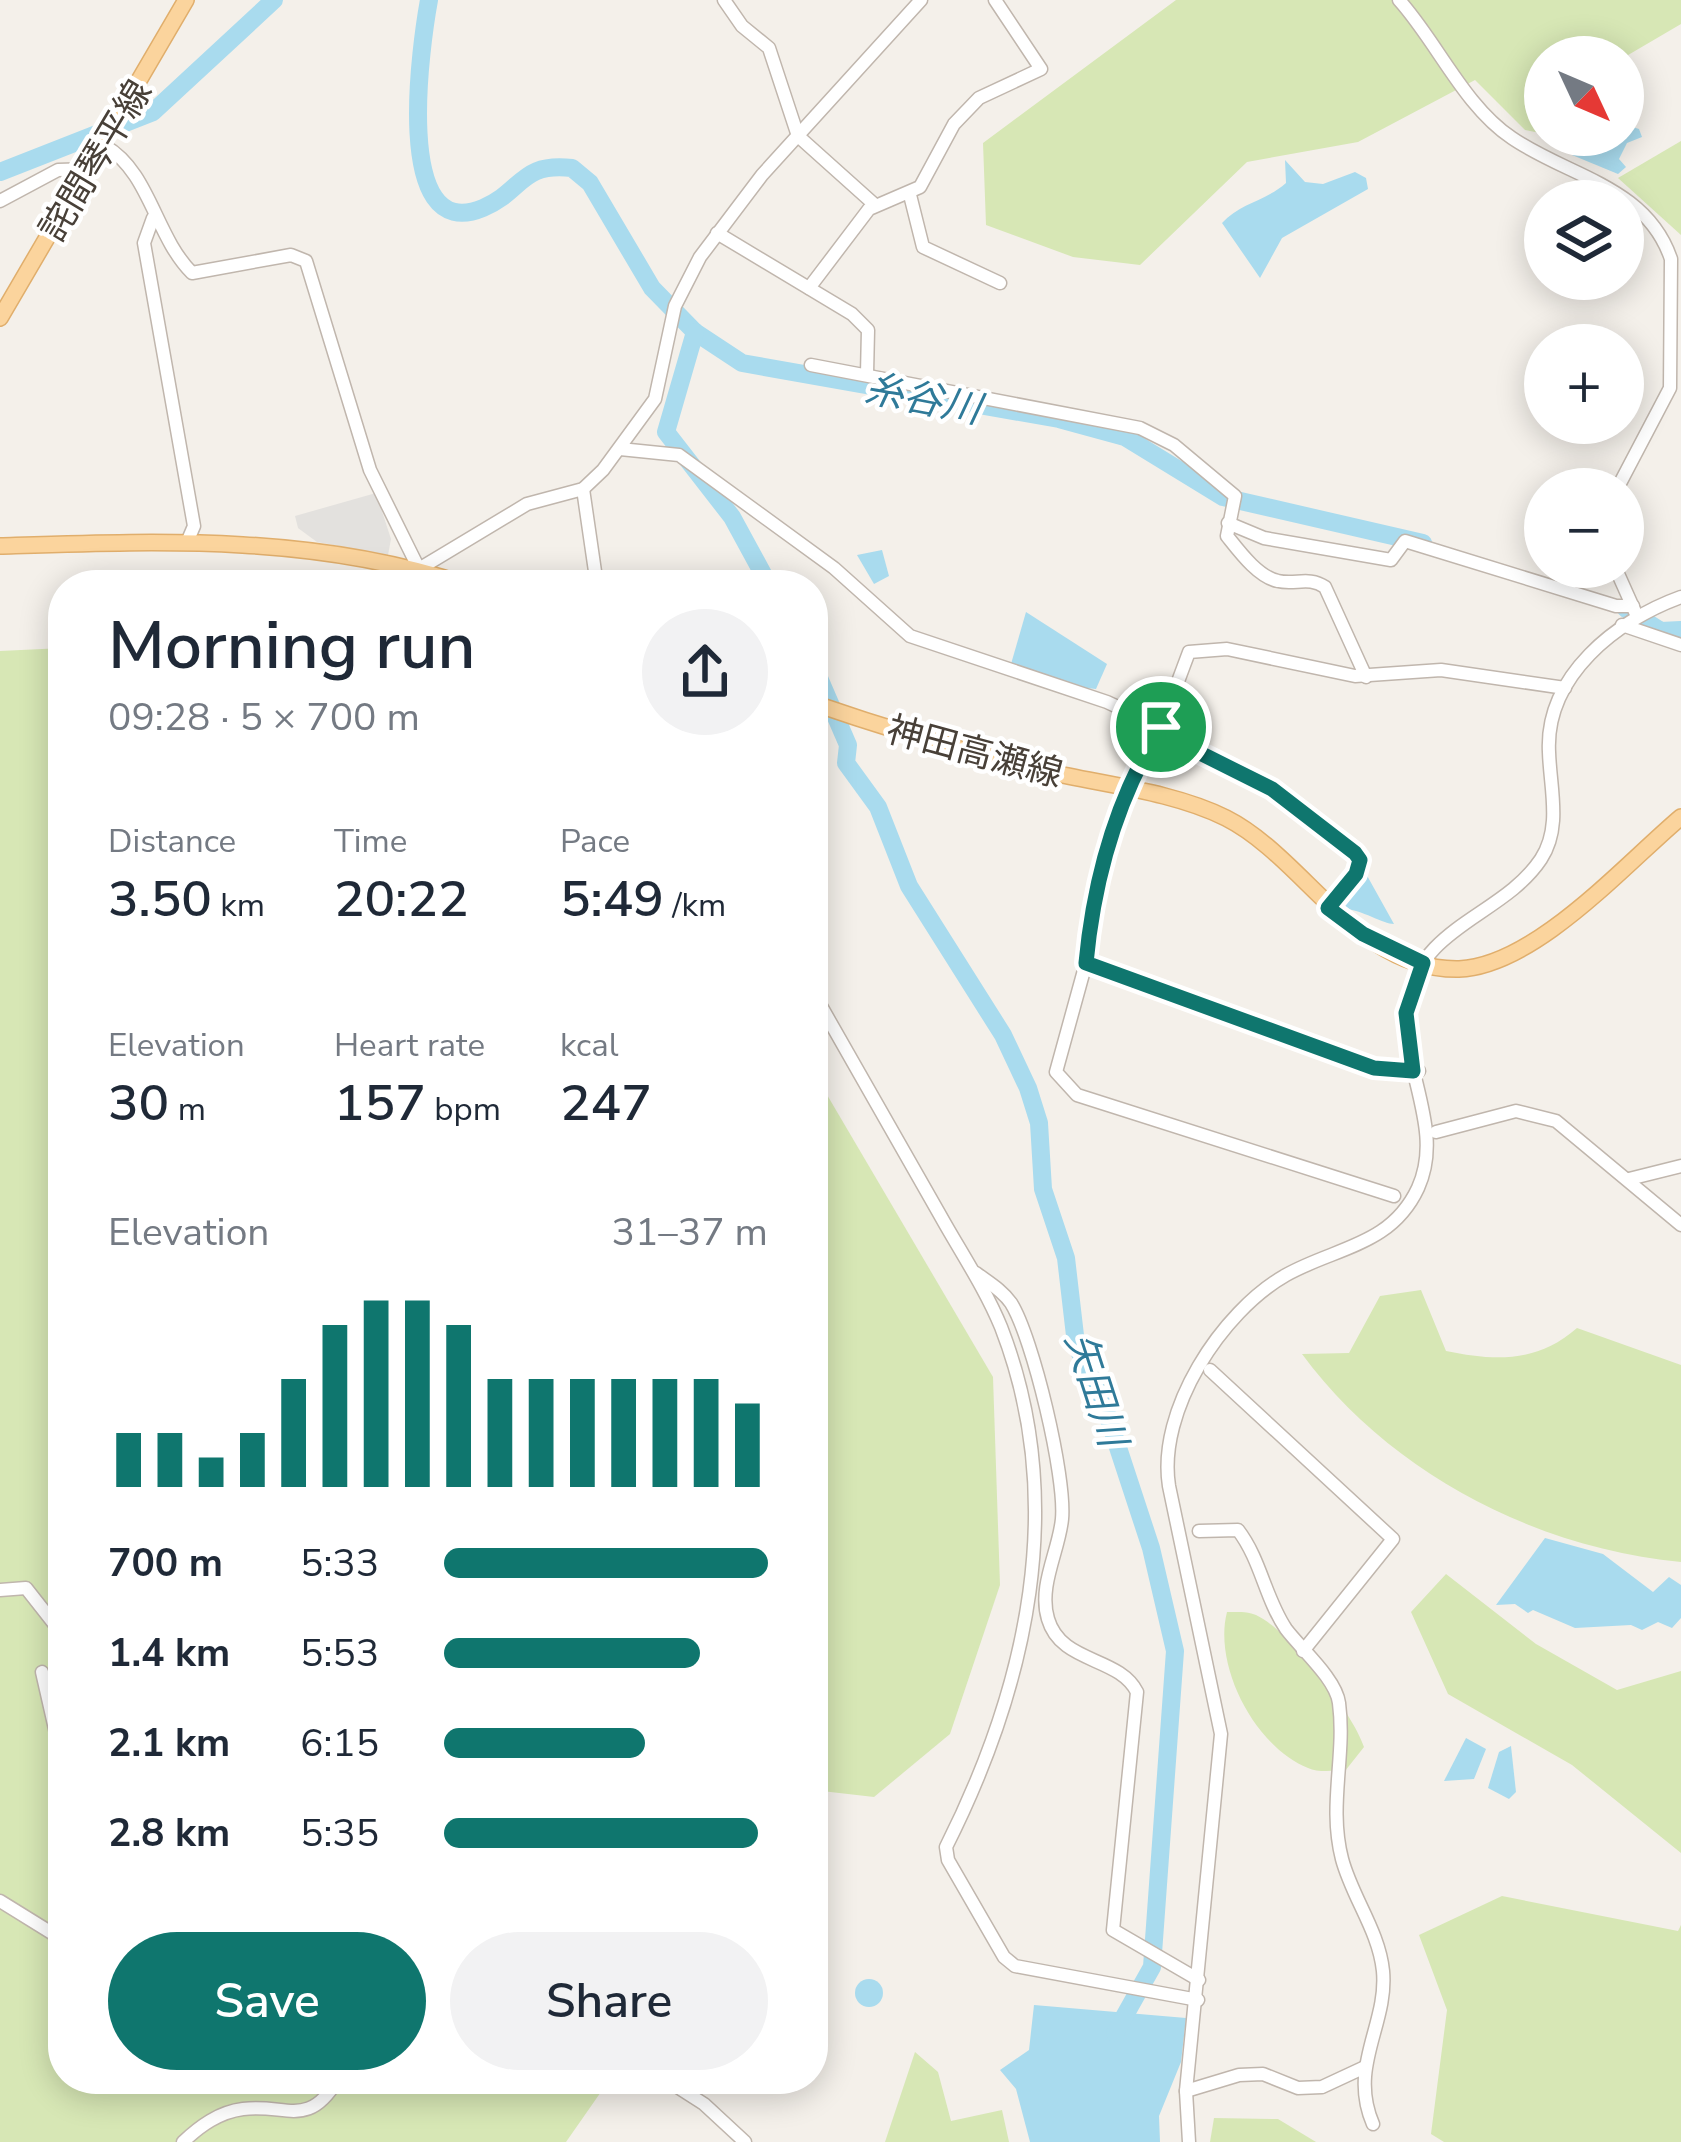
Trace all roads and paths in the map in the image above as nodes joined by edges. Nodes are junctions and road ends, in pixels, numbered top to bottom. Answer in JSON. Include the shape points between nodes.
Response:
{"nodes":[{"id":1,"x":186,"y":0,"type":"edge"},
{"id":2,"x":724,"y":0,"type":"edge"},
{"id":3,"x":994,"y":0,"type":"edge"},
{"id":4,"x":1399,"y":0,"type":"edge"},
{"id":5,"x":913,"y":4,"type":"edge"},
{"id":6,"x":798,"y":136,"type":"junction"},
{"id":7,"x":105,"y":146,"type":"junction"},
{"id":8,"x":92,"y":169,"type":"junction"},
{"id":9,"x":910,"y":195,"type":"junction"},
{"id":10,"x":0,"y":201,"type":"edge"},
{"id":11,"x":875,"y":205,"type":"junction"},
{"id":12,"x":153,"y":218,"type":"junction"},
{"id":13,"x":717,"y":233,"type":"junction"},
{"id":14,"x":1000,"y":283,"type":"dead end"},
{"id":15,"x":809,"y":288,"type":"junction"},
{"id":16,"x":0,"y":318,"type":"edge"},
{"id":17,"x":811,"y":365,"type":"dead end"},
{"id":18,"x":867,"y":374,"type":"junction"},
{"id":19,"x":620,"y":449,"type":"junction"},
{"id":20,"x":1628,"y":468,"type":"edge"},
{"id":21,"x":583,"y":489,"type":"junction"},
{"id":22,"x":1230,"y":510,"type":"junction"},
{"id":23,"x":188,"y":540,"type":"junction"},
{"id":24,"x":0,"y":546,"type":"edge"},
{"id":25,"x":419,"y":569,"type":"junction"},
{"id":26,"x":422,"y":570,"type":"edge"},
{"id":27,"x":596,"y":570,"type":"edge"},
{"id":28,"x":1625,"y":588,"type":"edge"},
{"id":29,"x":1681,"y":597,"type":"edge"},
{"id":30,"x":1635,"y":610,"type":"junction"},
{"id":31,"x":1622,"y":625,"type":"junction"},
{"id":32,"x":1681,"y":645,"type":"edge"},
{"id":33,"x":1366,"y":677,"type":"junction"},
{"id":34,"x":1565,"y":688,"type":"junction"},
{"id":35,"x":828,"y":708,"type":"edge"},
{"id":36,"x":1161,"y":727,"type":"junction"},
{"id":37,"x":1124,"y":789,"type":"junction"},
{"id":38,"x":1679,"y":824,"type":"edge"},
{"id":39,"x":1328,"y":908,"type":"junction"},
{"id":40,"x":1086,"y":963,"type":"junction"},
{"id":41,"x":1423,"y":963,"type":"junction"},
{"id":42,"x":828,"y":1018,"type":"edge"},
{"id":43,"x":1416,"y":1071,"type":"junction"},
{"id":44,"x":1436,"y":1132,"type":"dead end"},
{"id":45,"x":1681,"y":1166,"type":"edge"},
{"id":46,"x":1629,"y":1179,"type":"junction"},
{"id":47,"x":1394,"y":1196,"type":"dead end"},
{"id":48,"x":1681,"y":1225,"type":"edge"},
{"id":49,"x":970,"y":1269,"type":"junction"},
{"id":50,"x":1210,"y":1370,"type":"dead end"},
{"id":51,"x":1198,"y":1531,"type":"dead end"},
{"id":52,"x":0,"y":1591,"type":"edge"},
{"id":53,"x":48,"y":1616,"type":"edge"},
{"id":54,"x":1303,"y":1651,"type":"junction"},
{"id":55,"x":42,"y":1672,"type":"dead end"},
{"id":56,"x":48,"y":1698,"type":"edge"},
{"id":57,"x":0,"y":1901,"type":"edge"},
{"id":58,"x":48,"y":1932,"type":"edge"},
{"id":59,"x":1193,"y":1977,"type":"junction"},
{"id":60,"x":1198,"y":2000,"type":"junction"},
{"id":61,"x":1365,"y":2067,"type":"junction"},
{"id":62,"x":1186,"y":2091,"type":"junction"},
{"id":63,"x":328,"y":2094,"type":"edge"},
{"id":64,"x":689,"y":2094,"type":"edge"},
{"id":65,"x":1373,"y":2124,"type":"dead end"},
{"id":66,"x":183,"y":2142,"type":"edge"},
{"id":67,"x":745,"y":2142,"type":"edge"},
{"id":68,"x":1190,"y":2142,"type":"edge"}],
"edges":[{"from":1,"to":7,"type":"main road","name":"詫間琴平線"},
{"from":2,"to":6,"type":"street","via":[[769,48]]},
{"from":3,"to":9,"type":"street","via":[[1041,69],[979,98]]},
{"from":4,"to":20,"type":"street","via":[[1511,138],[1642,209],[1664,241],[1671,260],[1670,388]]},
{"from":5,"to":6,"type":"street"},
{"from":6,"to":11,"type":"street"},
{"from":6,"to":13,"type":"street"},
{"from":7,"to":8,"type":"main road","name":"詫間琴平線"},
{"from":7,"to":12,"type":"street","via":[[128,163]]},
{"from":8,"to":10,"type":"street","via":[[58,170]]},
{"from":8,"to":16,"type":"main road","name":"詫間琴平線"},
{"from":9,"to":11,"type":"street"},
{"from":9,"to":14,"type":"street","via":[[923,247]]},
{"from":11,"to":15,"type":"street"},
{"from":12,"to":23,"type":"street","via":[[144,243],[194,526]]},
{"from":12,"to":25,"type":"street","via":[[198,274],[291,255],[306,261],[370,470]]},
{"from":13,"to":15,"type":"street"},
{"from":13,"to":19,"type":"street","via":[[677,300],[655,399]]},
{"from":15,"to":18,"type":"street","via":[[868,330]]},
{"from":17,"to":18,"type":"street"},
{"from":18,"to":22,"type":"street","via":[[1159,434]]},
{"from":19,"to":21,"type":"street"},
{"from":19,"to":36,"type":"street","via":[[679,455],[834,568],[910,636]]},
{"from":21,"to":25,"type":"street","via":[[527,504]]},
{"from":21,"to":27,"type":"street"},
{"from":22,"to":30,"type":"street","via":[[1264,538],[1396,553],[1405,541]]},
{"from":22,"to":33,"type":"street","via":[[1227,536],[1268,577],[1325,587]]},
{"from":23,"to":24,"type":"main road"},
{"from":23,"to":25,"type":"main road"},
{"from":25,"to":26,"type":"main road"},
{"from":28,"to":30,"type":"street"},
{"from":29,"to":30,"type":"street"},
{"from":30,"to":31,"type":"street"},
{"from":31,"to":32,"type":"street"},
{"from":31,"to":34,"type":"street"},
{"from":33,"to":34,"type":"street","via":[[1441,670]]},
{"from":33,"to":36,"type":"street","via":[[1199,649],[1189,652]]},
{"from":34,"to":41,"type":"street","via":[[1552,719],[1553,817],[1540,859]]},
{"from":35,"to":37,"type":"main road","name":"神田高瀬線"},
{"from":36,"to":37,"type":"street"},
{"from":36,"to":39,"type":"street","via":[[1272,789],[1355,853],[1356,874]]},
{"from":37,"to":39,"type":"main road","name":"神田高瀬線","via":[[1226,818]]},
{"from":37,"to":40,"type":"street","via":[[1091,907]]},
{"from":38,"to":41,"type":"main road","name":"神田高瀬線","via":[[1520,952],[1458,969]]},
{"from":39,"to":41,"type":"main road","name":"神田高瀬線"},
{"from":40,"to":43,"type":"street","via":[[1374,1068]]},
{"from":40,"to":47,"type":"street","via":[[1056,1072],[1077,1095]]},
{"from":41,"to":43,"type":"street","via":[[1406,1013]]},
{"from":42,"to":49,"type":"street"},
{"from":43,"to":59,"type":"street","via":[[1427,1153],[1407,1208],[1371,1241],[1266,1288],[1227,1328],[1171,1420],[1168,1486],[1221,1734]]},
{"from":44,"to":46,"type":"street","via":[[1491,1113],[1531,1112],[1556,1121]]},
{"from":45,"to":46,"type":"street"},
{"from":46,"to":48,"type":"street"},
{"from":49,"to":59,"type":"street","via":[[1012,1305],[1053,1433],[1064,1496],[1047,1618],[1072,1652],[1131,1680],[1137,1692],[1113,1930]]},
{"from":49,"to":60,"type":"street","via":[[1012,1363],[1034,1504],[1035,1574],[1004,1720],[946,1847],[948,1860],[1015,1966]]},
{"from":50,"to":54,"type":"street","via":[[1393,1539]]},
{"from":51,"to":54,"type":"street","via":[[1238,1530],[1274,1611]]},
{"from":52,"to":53,"type":"street","via":[[26,1588]]},
{"from":54,"to":61,"type":"street","via":[[1339,1695],[1334,1814],[1384,1975]]},
{"from":55,"to":56,"type":"street"},
{"from":57,"to":58,"type":"street"},
{"from":59,"to":60,"type":"street"},
{"from":60,"to":62,"type":"street"},
{"from":61,"to":62,"type":"street","via":[[1322,2086],[1251,2074]]},
{"from":61,"to":65,"type":"street","via":[[1364,2104]]},
{"from":62,"to":68,"type":"street"},
{"from":63,"to":66,"type":"street","via":[[303,2111],[244,2109],[217,2117]]},
{"from":64,"to":67,"type":"street"}]}
